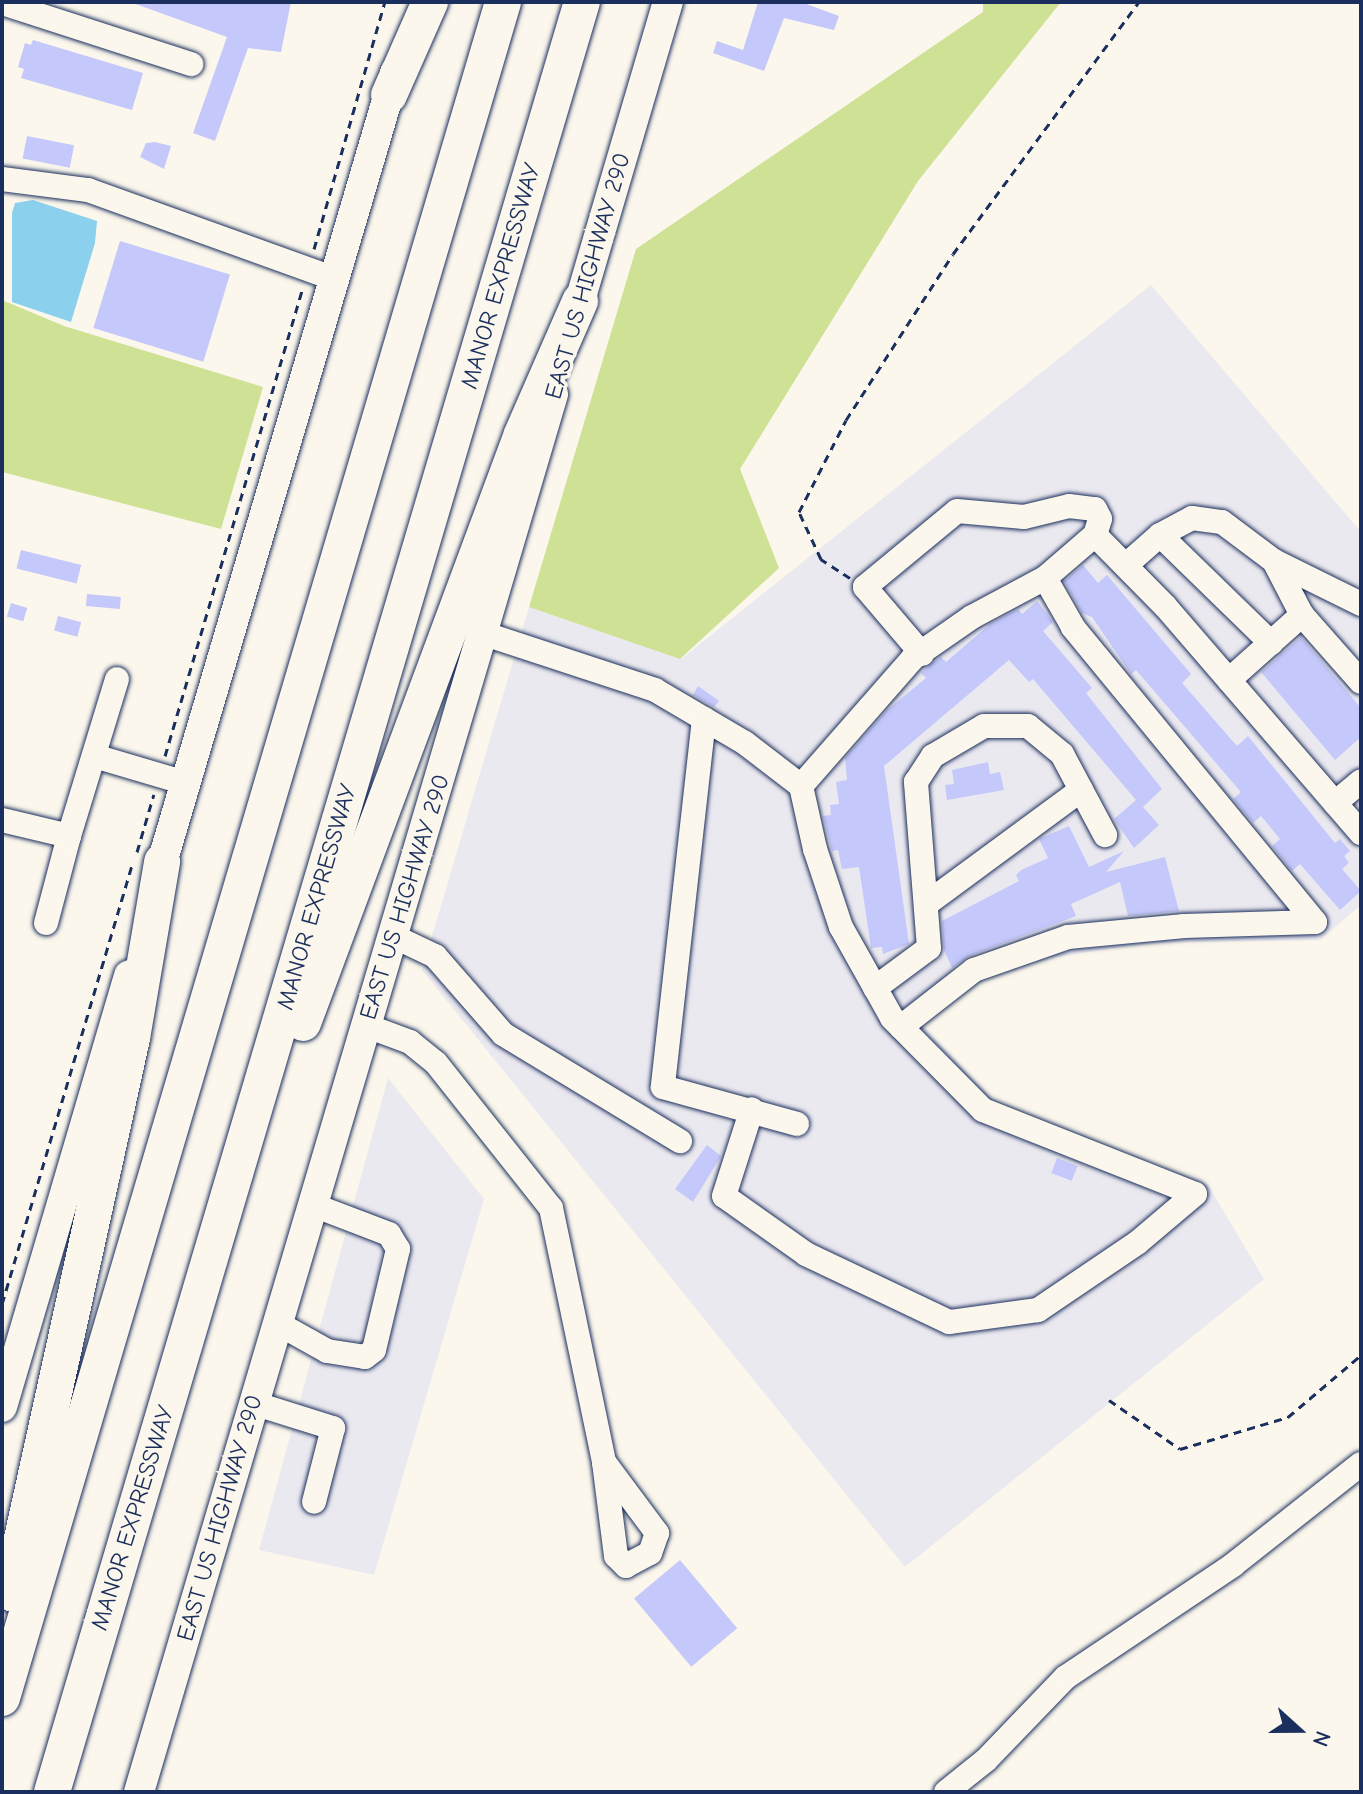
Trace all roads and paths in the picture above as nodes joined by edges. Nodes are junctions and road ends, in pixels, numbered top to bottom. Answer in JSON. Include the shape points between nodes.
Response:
{"nodes":[{"id":1,"x":385,"y":2,"type":"edge"},
{"id":2,"x":414,"y":2,"type":"edge"},
{"id":3,"x":430,"y":2,"type":"edge"},
{"id":4,"x":503,"y":2,"type":"edge"},
{"id":5,"x":582,"y":2,"type":"edge"},
{"id":6,"x":668,"y":2,"type":"edge"},
{"id":7,"x":1139,"y":2,"type":"edge"},
{"id":8,"x":2,"y":3,"type":"edge"},
{"id":9,"x":191,"y":64,"type":"dead end"},
{"id":10,"x":389,"y":95,"type":"junction"},
{"id":11,"x":2,"y":179,"type":"edge"},
{"id":12,"x":322,"y":274,"type":"junction"},
{"id":13,"x":580,"y":301,"type":"junction"},
{"id":14,"x":1095,"y":535,"type":"junction"},
{"id":15,"x":1160,"y":535,"type":"junction"},
{"id":16,"x":1274,"y":561,"type":"junction"},
{"id":17,"x":1126,"y":565,"type":"junction"},
{"id":18,"x":1045,"y":578,"type":"junction"},
{"id":19,"x":865,"y":587,"type":"junction"},
{"id":20,"x":1361,"y":604,"type":"edge"},
{"id":21,"x":1302,"y":615,"type":"junction"},
{"id":22,"x":485,"y":634,"type":"junction"},
{"id":23,"x":1271,"y":643,"type":"junction"},
{"id":24,"x":922,"y":654,"type":"junction"},
{"id":25,"x":117,"y":679,"type":"dead end"},
{"id":26,"x":1229,"y":680,"type":"junction"},
{"id":27,"x":1361,"y":682,"type":"edge"},
{"id":28,"x":704,"y":719,"type":"junction"},
{"id":29,"x":94,"y":756,"type":"junction"},
{"id":30,"x":172,"y":779,"type":"junction"},
{"id":31,"x":1361,"y":781,"type":"edge"},
{"id":32,"x":801,"y":786,"type":"junction"},
{"id":33,"x":1081,"y":790,"type":"junction"},
{"id":34,"x":1335,"y":803,"type":"junction"},
{"id":35,"x":2,"y":820,"type":"edge"},
{"id":36,"x":1361,"y":833,"type":"edge"},
{"id":37,"x":1105,"y":835,"type":"dead end"},
{"id":38,"x":69,"y":836,"type":"junction"},
{"id":39,"x":162,"y":862,"type":"junction"},
{"id":40,"x":929,"y":902,"type":"junction"},
{"id":41,"x":46,"y":923,"type":"dead end"},
{"id":42,"x":393,"y":936,"type":"junction"},
{"id":43,"x":875,"y":988,"type":"junction"},
{"id":44,"x":367,"y":1026,"type":"junction"},
{"id":45,"x":901,"y":1027,"type":"junction"},
{"id":46,"x":752,"y":1109,"type":"junction"},
{"id":47,"x":797,"y":1124,"type":"dead end"},
{"id":48,"x":680,"y":1141,"type":"dead end"},
{"id":49,"x":229,"y":1193,"type":"junction"},
{"id":50,"x":313,"y":1205,"type":"junction"},
{"id":51,"x":2,"y":1304,"type":"edge"},
{"id":52,"x":277,"y":1323,"type":"junction"},
{"id":53,"x":1361,"y":1355,"type":"edge"},
{"id":54,"x":1109,"y":1400,"type":"dead end"},
{"id":55,"x":253,"y":1403,"type":"junction"},
{"id":56,"x":2,"y":1407,"type":"edge"},
{"id":57,"x":604,"y":1462,"type":"dead end"},
{"id":58,"x":1361,"y":1464,"type":"edge"},
{"id":59,"x":314,"y":1502,"type":"dead end"},
{"id":60,"x":2,"y":1631,"type":"edge"},
{"id":61,"x":2,"y":1698,"type":"edge"},
{"id":62,"x":52,"y":1792,"type":"edge"},
{"id":63,"x":139,"y":1792,"type":"edge"},
{"id":64,"x":946,"y":1792,"type":"edge"}],
"edges":[{"from":1,"to":12,"type":"path"},
{"from":2,"to":10,"type":"main road"},
{"from":3,"to":10,"type":"highway"},
{"from":4,"to":61,"type":"highway"},
{"from":5,"to":49,"type":"highway","name":"MANOR EXPRESSWAY"},
{"from":6,"to":13,"type":"main road","name":"EAST US HIGHWAY 290"},
{"from":7,"to":19,"type":"path","via":[[953,254],[846,420],[799,512],[821,559]]},
{"from":8,"to":9,"type":"lane"},
{"from":10,"to":12,"type":"main road"},
{"from":11,"to":12,"type":"lane","via":[[88,190]]},
{"from":12,"to":30,"type":"main road"},
{"from":12,"to":30,"type":"path"},
{"from":13,"to":22,"type":"main road","name":"EAST US HIGHWAY 290"},
{"from":13,"to":49,"type":"highway","via":[[522,434],[267,1118]]},
{"from":14,"to":17,"type":"lane"},
{"from":14,"to":18,"type":"lane"},
{"from":14,"to":19,"type":"lane","via":[[1100,519],[1095,509],[1069,506],[1024,517],[957,511]]},
{"from":15,"to":16,"type":"lane","via":[[1192,518],[1222,522]]},
{"from":15,"to":17,"type":"lane"},
{"from":15,"to":23,"type":"lane"},
{"from":16,"to":20,"type":"lane"},
{"from":16,"to":21,"type":"lane"},
{"from":17,"to":26,"type":"lane"},
{"from":18,"to":24,"type":"lane","via":[[972,617]]},
{"from":18,"to":45,"type":"lane","via":[[1073,627],[1315,922],[1068,937],[974,970]]},
{"from":19,"to":24,"type":"lane"},
{"from":21,"to":23,"type":"lane"},
{"from":21,"to":27,"type":"lane"},
{"from":22,"to":28,"type":"lane","via":[[655,690]]},
{"from":22,"to":42,"type":"main road","name":"EAST US HIGHWAY 290"},
{"from":23,"to":26,"type":"lane"},
{"from":24,"to":32,"type":"lane"},
{"from":25,"to":29,"type":"lane"},
{"from":26,"to":34,"type":"lane"},
{"from":28,"to":32,"type":"lane"},
{"from":28,"to":46,"type":"lane","via":[[663,1087]]},
{"from":29,"to":30,"type":"lane"},
{"from":29,"to":38,"type":"lane"},
{"from":30,"to":39,"type":"main road"},
{"from":30,"to":51,"type":"path"},
{"from":31,"to":34,"type":"lane"},
{"from":32,"to":43,"type":"lane","via":[[841,927]]},
{"from":33,"to":37,"type":"lane"},
{"from":33,"to":40,"type":"lane"},
{"from":33,"to":40,"type":"lane","via":[[1062,754],[1028,726],[984,726],[933,756],[916,782]]},
{"from":34,"to":36,"type":"lane"},
{"from":35,"to":38,"type":"lane"},
{"from":38,"to":41,"type":"lane"},
{"from":39,"to":56,"type":"main road"},
{"from":39,"to":60,"type":"highway","via":[[132,1038]]},
{"from":40,"to":43,"type":"lane","via":[[929,948]]},
{"from":42,"to":44,"type":"main road","name":"EAST US HIGHWAY 290"},
{"from":42,"to":48,"type":"lane","via":[[435,956],[503,1034]]},
{"from":43,"to":45,"type":"lane"},
{"from":44,"to":50,"type":"main road","name":"EAST US HIGHWAY 290"},
{"from":44,"to":57,"type":"lane","via":[[410,1042],[436,1063],[542,1191],[551,1208]]},
{"from":45,"to":46,"type":"lane","via":[[983,1110],[1195,1194],[1137,1243],[1038,1310],[949,1322],[806,1254],[724,1196]]},
{"from":46,"to":47,"type":"lane"},
{"from":49,"to":62,"type":"highway","name":"MANOR EXPRESSWAY"},
{"from":50,"to":52,"type":"main road","name":"EAST US HIGHWAY 290"},
{"from":50,"to":52,"type":"lane","via":[[389,1234],[398,1249],[374,1350],[365,1357],[327,1351]]},
{"from":52,"to":55,"type":"main road","name":"EAST US HIGHWAY 290"},
{"from":53,"to":54,"type":"path","via":[[1288,1417],[1180,1449]]},
{"from":55,"to":59,"type":"lane","via":[[333,1428]]},
{"from":55,"to":63,"type":"main road","name":"EAST US HIGHWAY 290"},
{"from":58,"to":64,"type":"lane","via":[[1233,1565],[1066,1677],[986,1760]]}]}
